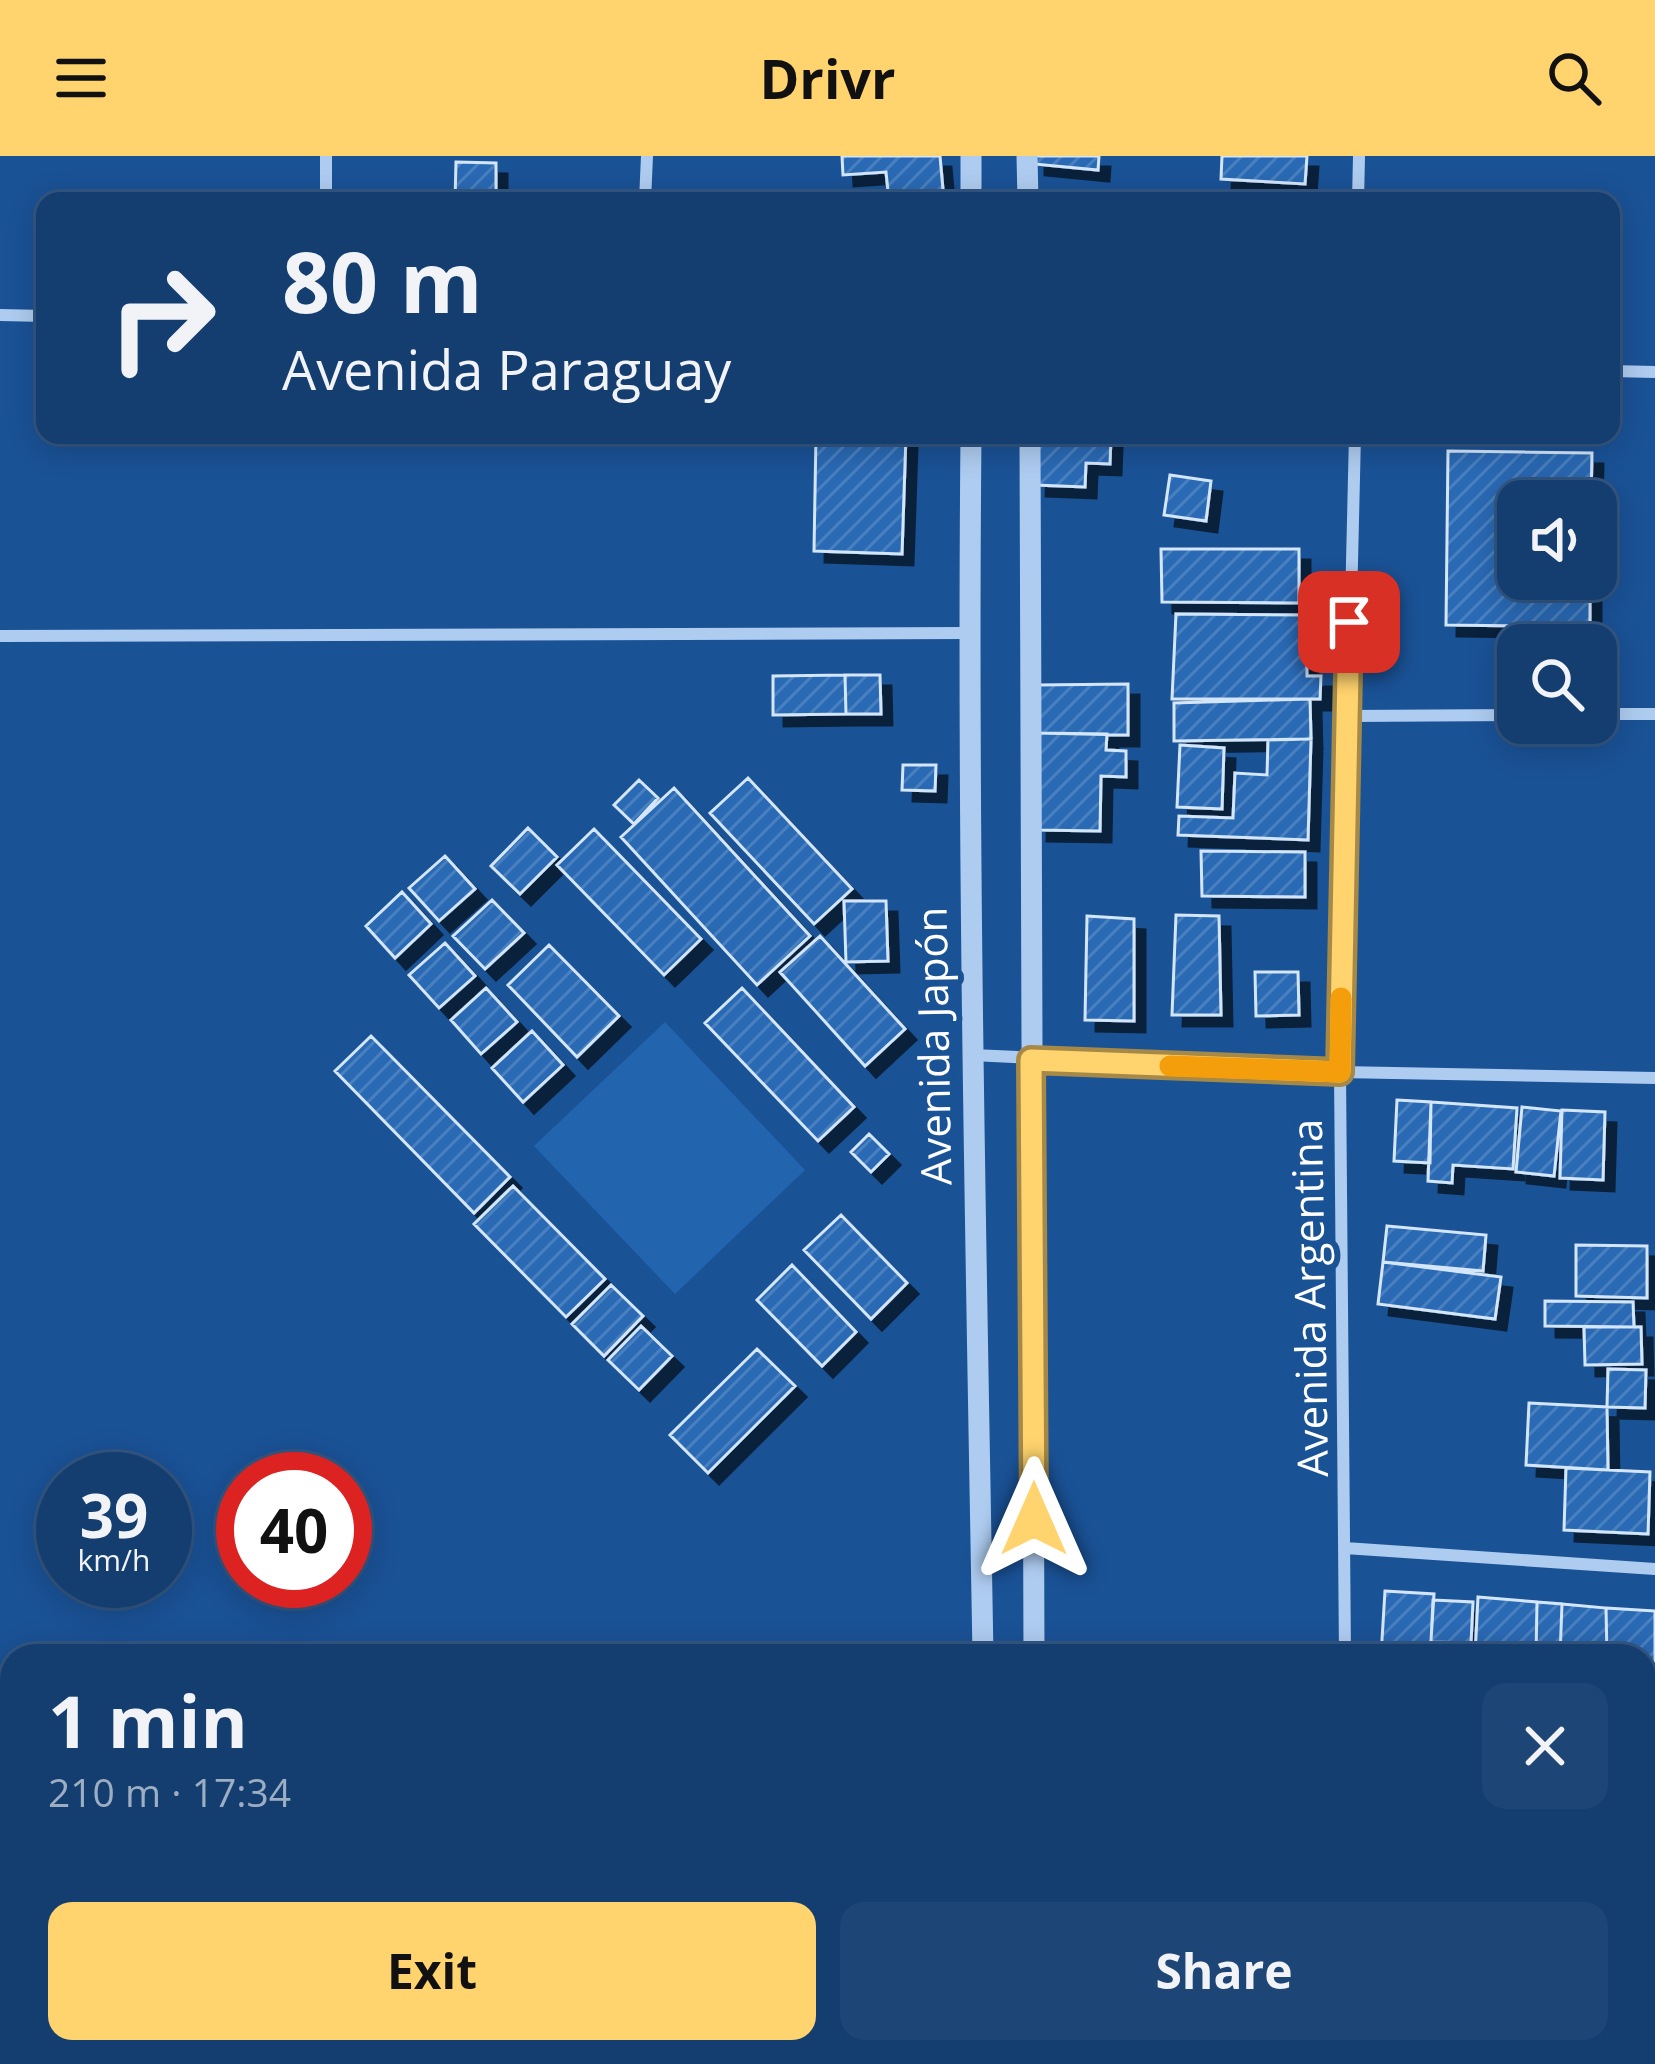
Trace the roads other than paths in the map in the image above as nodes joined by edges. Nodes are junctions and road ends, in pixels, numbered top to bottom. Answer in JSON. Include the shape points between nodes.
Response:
{"nodes":[{"id":1,"x":326,"y":156,"type":"edge"},
{"id":2,"x":647,"y":156,"type":"edge"},
{"id":3,"x":971,"y":156,"type":"edge"},
{"id":4,"x":1027,"y":156,"type":"edge"},
{"id":5,"x":1359,"y":156,"type":"edge"},
{"id":6,"x":326,"y":192,"type":"edge"},
{"id":7,"x":645,"y":192,"type":"edge"},
{"id":8,"x":971,"y":192,"type":"edge"},
{"id":9,"x":1028,"y":192,"type":"edge"},
{"id":10,"x":1358,"y":192,"type":"edge"},
{"id":11,"x":0,"y":315,"type":"edge"},
{"id":12,"x":36,"y":316,"type":"edge"},
{"id":13,"x":1620,"y":371,"type":"edge"},
{"id":14,"x":1655,"y":372,"type":"edge"},
{"id":15,"x":971,"y":444,"type":"edge"},
{"id":16,"x":1030,"y":444,"type":"edge"},
{"id":17,"x":1355,"y":444,"type":"edge"},
{"id":18,"x":969,"y":633,"type":"junction"},
{"id":19,"x":0,"y":637,"type":"edge"},
{"id":20,"x":1617,"y":714,"type":"edge"},
{"id":21,"x":1655,"y":714,"type":"edge"},
{"id":22,"x":1497,"y":715,"type":"edge"},
{"id":23,"x":1347,"y":716,"type":"junction"},
{"id":24,"x":972,"y":1055,"type":"junction"},
{"id":25,"x":1031,"y":1060,"type":"junction"},
{"id":26,"x":1340,"y":1072,"type":"junction"},
{"id":27,"x":1655,"y":1078,"type":"edge"},
{"id":28,"x":1345,"y":1548,"type":"junction"},
{"id":29,"x":1655,"y":1569,"type":"edge"},
{"id":30,"x":983,"y":1644,"type":"edge"},
{"id":31,"x":1034,"y":1644,"type":"edge"},
{"id":32,"x":1345,"y":1644,"type":"edge"}],
"edges":[{"from":1,"to":6,"type":"street"},
{"from":2,"to":7,"type":"street"},
{"from":3,"to":8,"type":"street"},
{"from":4,"to":9,"type":"street"},
{"from":5,"to":10,"type":"street"},
{"from":11,"to":12,"type":"street"},
{"from":13,"to":14,"type":"street"},
{"from":15,"to":18,"type":"street","name":"Avenida Japón"},
{"from":16,"to":25,"type":"street"},
{"from":17,"to":23,"type":"street","name":"Avenida Argentina"},
{"from":18,"to":19,"type":"street"},
{"from":18,"to":24,"type":"street","name":"Avenida Japón"},
{"from":20,"to":21,"type":"street"},
{"from":22,"to":23,"type":"street"},
{"from":23,"to":26,"type":"street","name":"Avenida Argentina"},
{"from":24,"to":25,"type":"street"},
{"from":24,"to":30,"type":"street","name":"Avenida Japón"},
{"from":25,"to":26,"type":"street"},
{"from":25,"to":31,"type":"street"},
{"from":26,"to":27,"type":"street"},
{"from":26,"to":28,"type":"street","name":"Avenida Argentina"},
{"from":28,"to":29,"type":"street"},
{"from":28,"to":32,"type":"street","name":"Avenida Argentina"}]}
